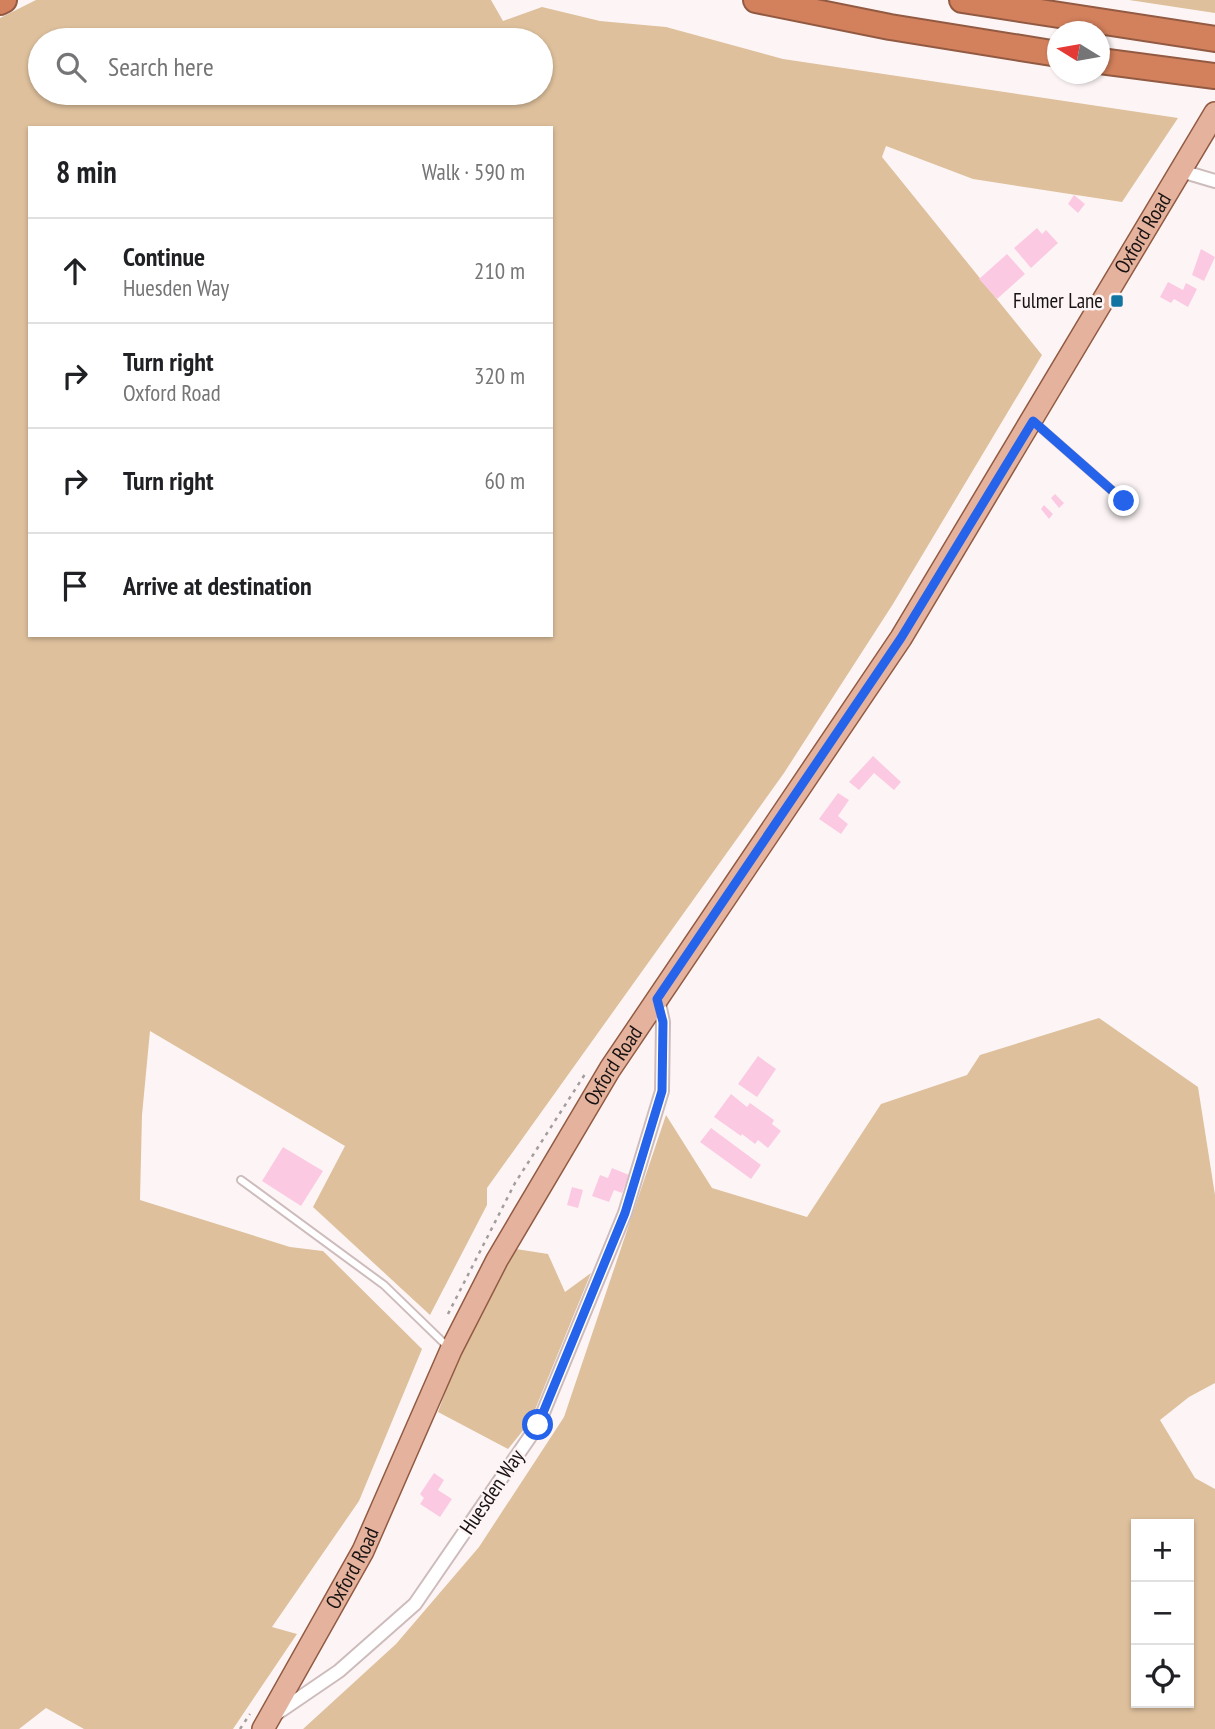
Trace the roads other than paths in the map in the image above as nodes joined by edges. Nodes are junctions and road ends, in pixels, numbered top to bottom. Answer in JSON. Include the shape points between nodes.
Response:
{"nodes":[{"id":1,"x":756,"y":0,"type":"edge"},
{"id":2,"x":962,"y":0,"type":"edge"},
{"id":3,"x":1215,"y":39,"type":"edge"},
{"id":4,"x":1047,"y":52,"type":"edge"},
{"id":5,"x":1110,"y":62,"type":"edge"},
{"id":6,"x":1215,"y":76,"type":"edge"},
{"id":7,"x":1215,"y":113,"type":"edge"},
{"id":8,"x":1181,"y":171,"type":"junction"},
{"id":9,"x":1215,"y":181,"type":"edge"},
{"id":10,"x":1033,"y":421,"type":"junction"},
{"id":11,"x":1124,"y":501,"type":"dead end"},
{"id":12,"x":657,"y":999,"type":"junction"},
{"id":13,"x":241,"y":1180,"type":"dead end"},
{"id":14,"x":451,"y":1350,"type":"junction"},
{"id":15,"x":267,"y":1723,"type":"edge"}],
"edges":[{"from":1,"to":4,"type":"highway"},
{"from":2,"to":3,"type":"highway"},
{"from":5,"to":6,"type":"highway"},
{"from":7,"to":8,"type":"main road","name":"Oxford Road"},
{"from":8,"to":9,"type":"street"},
{"from":8,"to":10,"type":"main road","name":"Oxford Road"},
{"from":10,"to":11,"type":"lane"},
{"from":10,"to":12,"type":"main road","name":"Oxford Road","via":[[901,638]]},
{"from":12,"to":14,"type":"main road","name":"Oxford Road","via":[[497,1260]]},
{"from":12,"to":15,"type":"street","name":"Huesden Way","via":[[663,1022],[662,1091],[625,1213],[538,1425],[415,1604],[339,1671]]},
{"from":13,"to":14,"type":"lane","via":[[384,1285]]},
{"from":14,"to":15,"type":"main road","name":"Oxford Road","via":[[363,1551]]}]}
